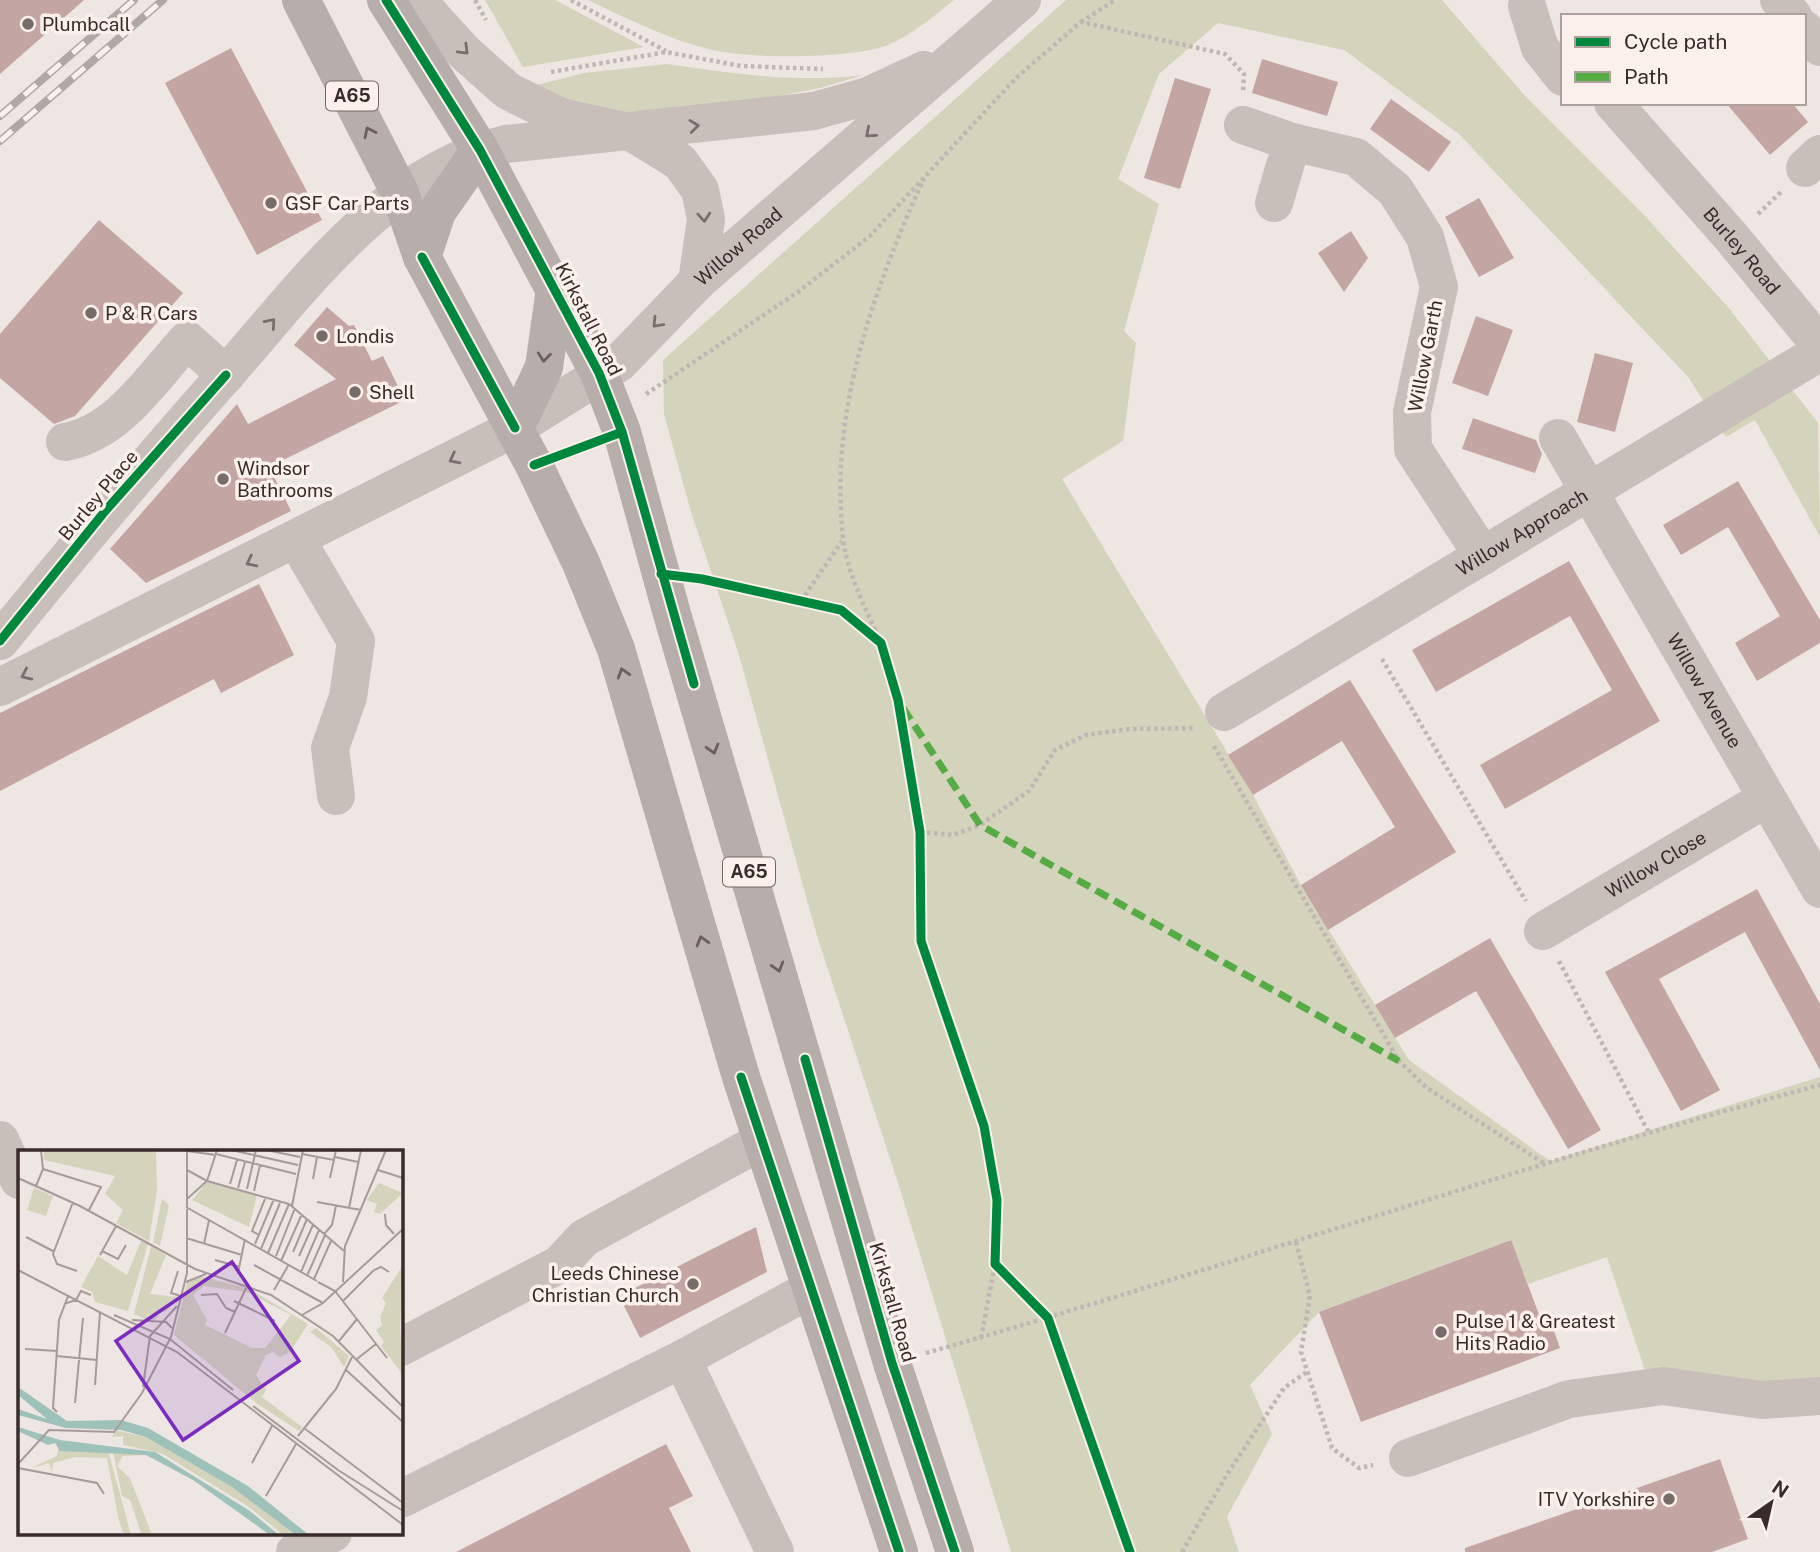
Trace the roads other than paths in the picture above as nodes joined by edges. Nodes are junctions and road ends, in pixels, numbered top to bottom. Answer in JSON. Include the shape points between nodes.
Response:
{"nodes":[{"id":1,"x":301,"y":0,"type":"edge"},
{"id":2,"x":386,"y":0,"type":"edge"},
{"id":3,"x":417,"y":0,"type":"edge"},
{"id":4,"x":1022,"y":0,"type":"edge"},
{"id":5,"x":1779,"y":0,"type":"edge"},
{"id":6,"x":1523,"y":2,"type":"edge"},
{"id":7,"x":1791,"y":14,"type":"edge"},
{"id":8,"x":1806,"y":31,"type":"edge"},
{"id":9,"x":1561,"y":44,"type":"edge"},
{"id":10,"x":1820,"y":47,"type":"edge"},
{"id":11,"x":957,"y":54,"type":"junction"},
{"id":12,"x":1561,"y":74,"type":"edge"},
{"id":13,"x":1588,"y":105,"type":"edge"},
{"id":14,"x":1615,"y":105,"type":"edge"},
{"id":15,"x":1243,"y":125,"type":"road end"},
{"id":16,"x":632,"y":133,"type":"junction"},
{"id":17,"x":1292,"y":142,"type":"junction"},
{"id":18,"x":480,"y":150,"type":"junction"},
{"id":19,"x":1662,"y":159,"type":"junction"},
{"id":20,"x":400,"y":193,"type":"junction"},
{"id":21,"x":1274,"y":204,"type":"dead end"},
{"id":22,"x":422,"y":257,"type":"junction"},
{"id":23,"x":697,"y":282,"type":"junction"},
{"id":24,"x":555,"y":289,"type":"junction"},
{"id":25,"x":1820,"y":345,"type":"edge"},
{"id":26,"x":1820,"y":352,"type":"edge"},
{"id":27,"x":599,"y":373,"type":"junction"},
{"id":28,"x":226,"y":375,"type":"junction"},
{"id":29,"x":515,"y":428,"type":"junction"},
{"id":30,"x":1559,"y":438,"type":"dead end"},
{"id":31,"x":65,"y":442,"type":"dead end"},
{"id":32,"x":1589,"y":492,"type":"junction"},
{"id":33,"x":296,"y":539,"type":"junction"},
{"id":34,"x":1483,"y":556,"type":"junction"},
{"id":35,"x":30,"y":603,"type":"junction"},
{"id":36,"x":0,"y":641,"type":"edge"},
{"id":37,"x":76,"y":651,"type":"junction"},
{"id":38,"x":0,"y":687,"type":"edge"},
{"id":39,"x":1212,"y":726,"type":"road end"},
{"id":40,"x":336,"y":796,"type":"dead end"},
{"id":41,"x":1767,"y":798,"type":"junction"},
{"id":42,"x":1820,"y":889,"type":"edge"},
{"id":43,"x":1543,"y":930,"type":"road end"},
{"id":44,"x":0,"y":1140,"type":"edge"},
{"id":45,"x":762,"y":1141,"type":"junction"},
{"id":46,"x":18,"y":1178,"type":"edge"},
{"id":47,"x":811,"y":1289,"type":"junction"},
{"id":48,"x":402,"y":1346,"type":"edge"},
{"id":49,"x":682,"y":1359,"type":"junction"},
{"id":50,"x":1820,"y":1396,"type":"edge"},
{"id":51,"x":1408,"y":1458,"type":"road end"},
{"id":52,"x":402,"y":1499,"type":"edge"},
{"id":53,"x":331,"y":1534,"type":"edge"},
{"id":54,"x":295,"y":1552,"type":"edge"},
{"id":55,"x":775,"y":1552,"type":"edge"},
{"id":56,"x":899,"y":1552,"type":"edge"},
{"id":57,"x":955,"y":1552,"type":"edge"}],
"edges":[{"from":20,"to":1,"type":"main road","number":"A65","one_way":true},
{"from":2,"to":18,"type":"main road","name":"Kirkstall Road","number":"A65"},
{"from":3,"to":16,"type":"street","one_way":true,"via":[[464,52],[508,91],[561,117]]},
{"from":4,"to":11,"type":"street","name":"Willow Road"},
{"from":5,"to":7,"type":"street"},
{"from":6,"to":9,"type":"street"},
{"from":6,"to":12,"type":"street","via":[[1540,48]]},
{"from":8,"to":10,"type":"street"},
{"from":16,"to":11,"type":"street","name":"Willow Road","one_way":true,"via":[[814,111],[868,96]]},
{"from":11,"to":23,"type":"street","name":"Willow Road","one_way":true},
{"from":13,"to":19,"type":"street","name":"Burley Road","via":[[1606,124]]},
{"from":14,"to":19,"type":"street","name":"Burley Road"},
{"from":15,"to":17,"type":"street","name":"Willow Garth"},
{"from":16,"to":18,"type":"street","name":"Willow Road"},
{"from":16,"to":23,"type":"street","one_way":true,"via":[[680,162],[700,190],[706,219]]},
{"from":17,"to":21,"type":"street"},
{"from":17,"to":34,"type":"street","name":"Willow Garth","via":[[1356,157],[1395,190],[1425,237],[1439,287],[1412,412],[1413,449]]},
{"from":18,"to":20,"type":"street","name":"Willow Road"},
{"from":18,"to":22,"type":"main road","via":[[437,212]]},
{"from":18,"to":24,"type":"main road","name":"Kirkstall Road","number":"A65"},
{"from":19,"to":25,"type":"street","name":"Burley Road"},
{"from":20,"to":22,"type":"main road","number":"A65"},
{"from":28,"to":20,"type":"street","name":"Burley Place","one_way":true,"via":[[323,262]]},
{"from":22,"to":29,"type":"main road","number":"A65"},
{"from":23,"to":27,"type":"street","name":"Willow Road","one_way":true,"via":[[619,363]]},
{"from":24,"to":27,"type":"main road","name":"Kirkstall Road","number":"A65"},
{"from":24,"to":29,"type":"main road","one_way":true,"via":[[544,367]]},
{"from":26,"to":32,"type":"street","name":"Willow Approach"},
{"from":27,"to":29,"type":"street","name":"Willow Road"},
{"from":27,"to":57,"type":"main road","name":"Kirkstall Road","number":"A65","one_way":true,"via":[[622,432],[892,1363]]},
{"from":28,"to":31,"type":"street","via":[[187,340],[108,426],[87,438]]},
{"from":28,"to":35,"type":"street","name":"Burley Place"},
{"from":29,"to":33,"type":"street","one_way":true},
{"from":45,"to":29,"type":"main road","number":"A65","one_way":true,"via":[[616,649],[581,563]]},
{"from":30,"to":32,"type":"street"},
{"from":32,"to":34,"type":"street","name":"Willow Approach"},
{"from":32,"to":41,"type":"street","name":"Willow Avenue"},
{"from":33,"to":37,"type":"street","one_way":true},
{"from":33,"to":40,"type":"street","via":[[356,641],[348,697],[330,748]]},
{"from":34,"to":39,"type":"street","name":"Willow Approach"},
{"from":35,"to":36,"type":"street","name":"Burley Place"},
{"from":35,"to":37,"type":"street","via":[[42,627]]},
{"from":37,"to":38,"type":"street","one_way":true},
{"from":41,"to":42,"type":"street","name":"Willow Avenue"},
{"from":41,"to":43,"type":"street","name":"Willow Close"},
{"from":44,"to":46,"type":"street"},
{"from":45,"to":47,"type":"main road","number":"A65"},
{"from":45,"to":48,"type":"street","via":[[584,1238],[560,1264]]},
{"from":47,"to":49,"type":"street"},
{"from":47,"to":56,"type":"main road","number":"A65"},
{"from":49,"to":52,"type":"street"},
{"from":49,"to":55,"type":"street"},
{"from":50,"to":51,"type":"street","via":[[1762,1400],[1663,1386],[1569,1399]]},
{"from":53,"to":54,"type":"street"}]}
